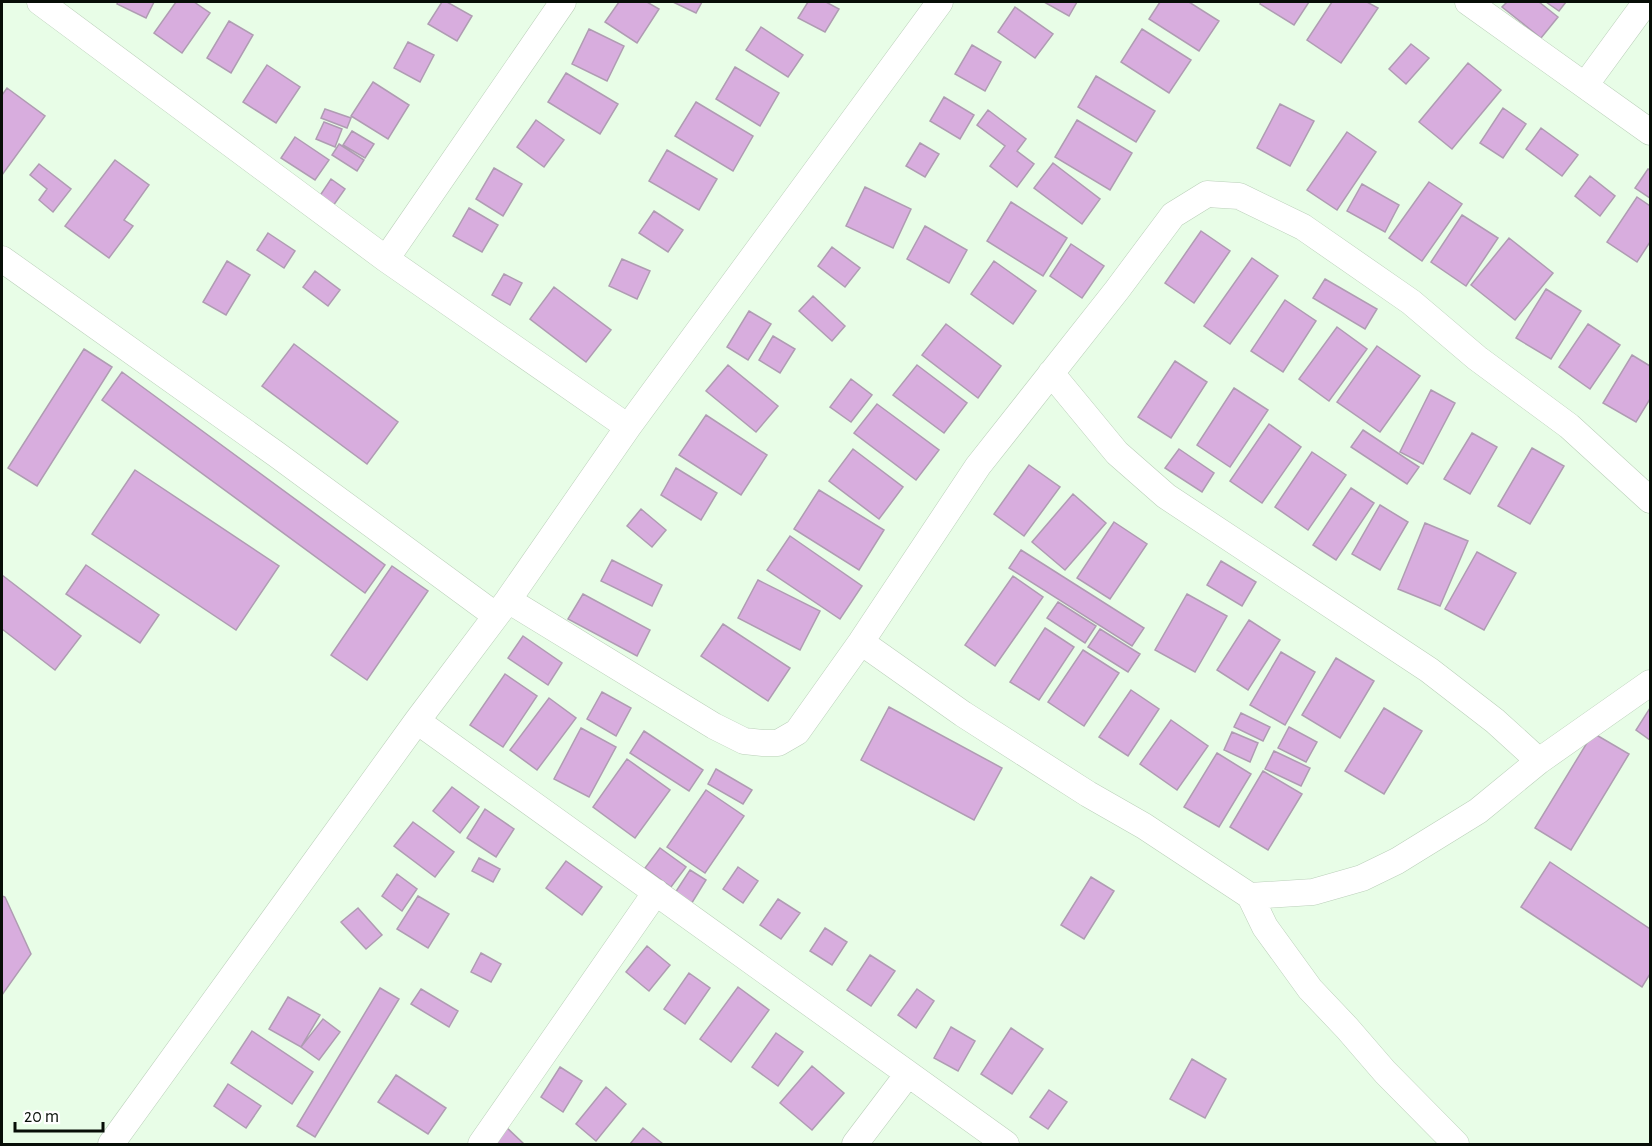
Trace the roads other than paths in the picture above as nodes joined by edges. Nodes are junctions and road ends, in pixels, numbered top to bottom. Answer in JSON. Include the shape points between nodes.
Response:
{"nodes":[{"id":1,"x":40,"y":2,"type":"edge"},
{"id":2,"x":563,"y":2,"type":"edge"},
{"id":3,"x":940,"y":2,"type":"edge"},
{"id":4,"x":1468,"y":2,"type":"edge"},
{"id":5,"x":1646,"y":2,"type":"edge"},
{"id":6,"x":1586,"y":84,"type":"junction"},
{"id":7,"x":1650,"y":132,"type":"edge"},
{"id":8,"x":2,"y":259,"type":"edge"},
{"id":9,"x":386,"y":259,"type":"junction"},
{"id":10,"x":1051,"y":373,"type":"junction"},
{"id":11,"x":628,"y":427,"type":"junction"},
{"id":12,"x":1650,"y":500,"type":"edge"},
{"id":13,"x":502,"y":607,"type":"junction"},
{"id":14,"x":861,"y":642,"type":"junction"},
{"id":15,"x":1650,"y":682,"type":"edge"},
{"id":16,"x":417,"y":721,"type":"junction"},
{"id":17,"x":1539,"y":761,"type":"junction"},
{"id":18,"x":656,"y":892,"type":"junction"},
{"id":19,"x":1250,"y":896,"type":"junction"},
{"id":20,"x":908,"y":1074,"type":"junction"},
{"id":21,"x":111,"y":1144,"type":"edge"},
{"id":22,"x":481,"y":1144,"type":"edge"},
{"id":23,"x":855,"y":1144,"type":"edge"},
{"id":24,"x":1006,"y":1144,"type":"edge"},
{"id":25,"x":1456,"y":1144,"type":"edge"}],
"edges":[{"from":1,"to":9,"type":"street"},
{"from":2,"to":9,"type":"street"},
{"from":3,"to":11,"type":"street"},
{"from":4,"to":6,"type":"street"},
{"from":5,"to":6,"type":"street"},
{"from":6,"to":7,"type":"street"},
{"from":8,"to":13,"type":"street","via":[[276,454]]},
{"from":9,"to":11,"type":"street"},
{"from":10,"to":12,"type":"street","via":[[1173,215],[1207,194],[1239,196],[1303,227],[1411,302],[1477,358],[1569,426]]},
{"from":10,"to":14,"type":"street","via":[[978,466]]},
{"from":10,"to":17,"type":"street","via":[[1117,453],[1166,496],[1429,670]]},
{"from":11,"to":13,"type":"street"},
{"from":13,"to":14,"type":"street","via":[[714,726],[744,741],[763,743],[778,743],[797,732]]},
{"from":13,"to":16,"type":"street"},
{"from":14,"to":19,"type":"street","via":[[963,714]]},
{"from":15,"to":17,"type":"street"},
{"from":16,"to":18,"type":"street"},
{"from":16,"to":21,"type":"street"},
{"from":17,"to":19,"type":"street","via":[[1479,811],[1362,878],[1313,892]]},
{"from":18,"to":20,"type":"street"},
{"from":18,"to":22,"type":"street"},
{"from":19,"to":25,"type":"street","via":[[1265,927],[1310,989],[1384,1072]]},
{"from":20,"to":23,"type":"street"},
{"from":20,"to":24,"type":"street"}]}
